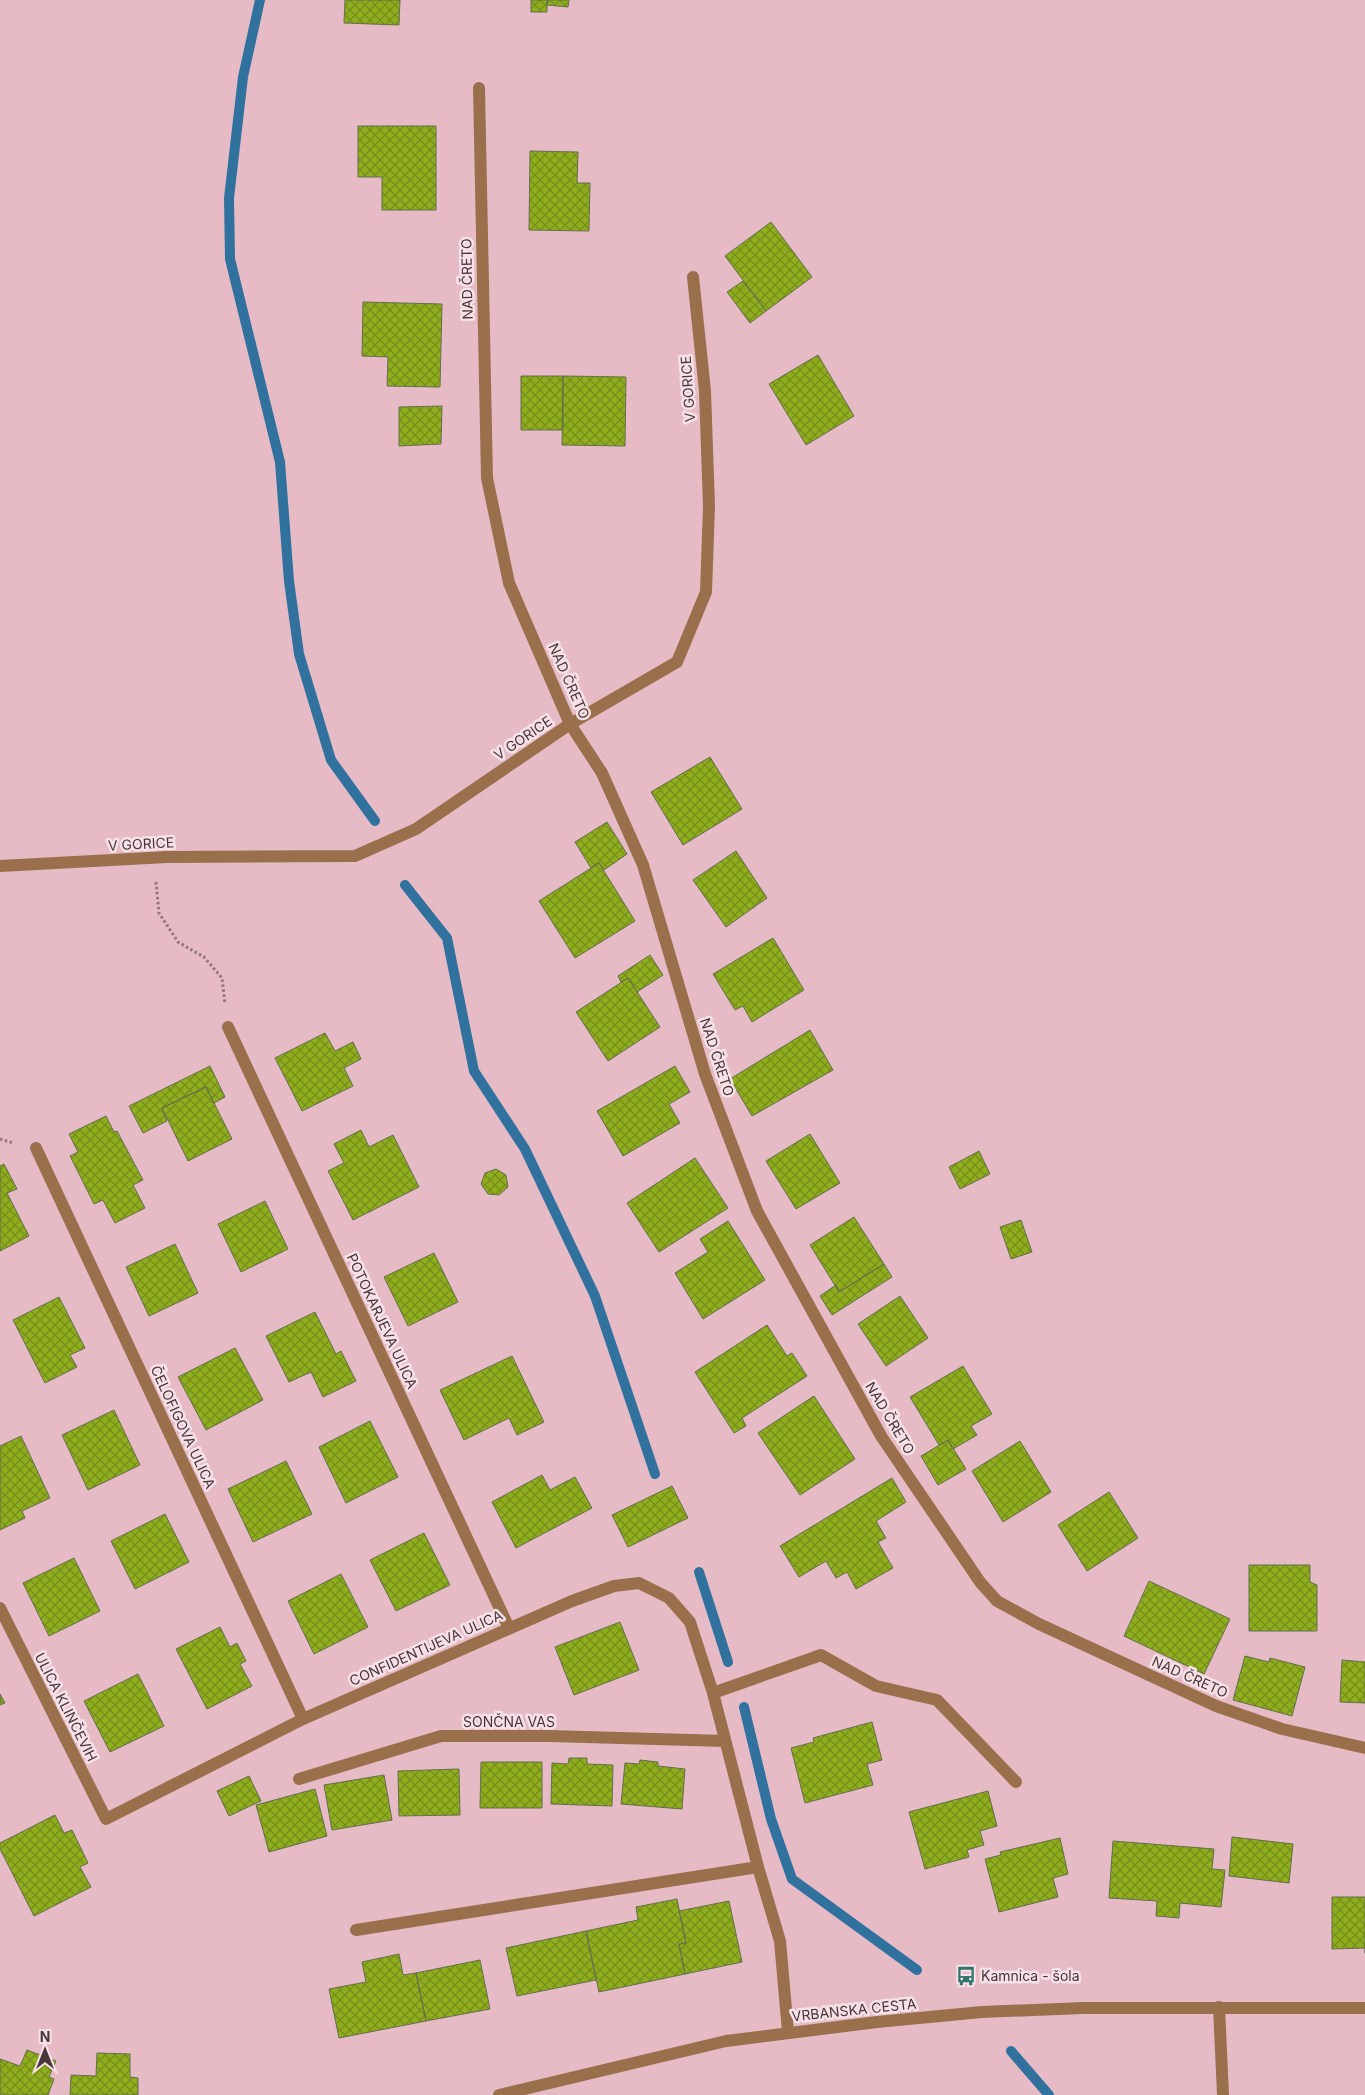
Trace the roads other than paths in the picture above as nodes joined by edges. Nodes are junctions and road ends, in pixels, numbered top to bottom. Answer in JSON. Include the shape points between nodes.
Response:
{"nodes":[{"id":1,"x":479,"y":88,"type":"dead end"},
{"id":2,"x":693,"y":276,"type":"dead end"},
{"id":3,"x":570,"y":724,"type":"junction"},
{"id":4,"x":0,"y":866,"type":"edge"},
{"id":5,"x":228,"y":1027,"type":"road end"},
{"id":6,"x":36,"y":1148,"type":"dead end"},
{"id":7,"x":0,"y":1608,"type":"edge"},
{"id":8,"x":509,"y":1628,"type":"junction"},
{"id":9,"x":713,"y":1693,"type":"junction"},
{"id":10,"x":303,"y":1719,"type":"junction"},
{"id":11,"x":725,"y":1741,"type":"junction"},
{"id":12,"x":1365,"y":1748,"type":"edge"},
{"id":13,"x":299,"y":1779,"type":"dead end"},
{"id":14,"x":1016,"y":1782,"type":"dead end"},
{"id":15,"x":106,"y":1819,"type":"joint"},
{"id":16,"x":758,"y":1866,"type":"junction"},
{"id":17,"x":356,"y":1930,"type":"dead end"},
{"id":18,"x":1220,"y":2007,"type":"junction"},
{"id":19,"x":1365,"y":2008,"type":"edge"},
{"id":20,"x":788,"y":2032,"type":"junction"},
{"id":21,"x":499,"y":2095,"type":"edge"},
{"id":22,"x":1223,"y":2095,"type":"edge"}],
"edges":[{"from":1,"to":3,"type":"street","name":"NAD ČRETO","via":[[487,478],[509,583]]},
{"from":2,"to":3,"type":"street","name":"V GORICE","via":[[705,391],[709,506],[706,592],[676,662]]},
{"from":3,"to":4,"type":"street","name":"V GORICE","via":[[416,829],[354,856],[167,857]]},
{"from":3,"to":12,"type":"street","name":"NAD ČRETO","via":[[602,773],[643,865],[705,1074],[757,1211],[881,1436],[980,1582],[997,1600],[1039,1624],[1216,1706],[1282,1729]]},
{"from":5,"to":8,"type":"street","name":"POTOKARJEVA ULICA"},
{"from":6,"to":10,"type":"street","name":"ČELOFIGOVA ULICA"},
{"from":7,"to":15,"type":"street","name":"ULICA KLINČEVIH"},
{"from":8,"to":9,"type":"street","name":"CONFIDENTIJEVA ULICA","via":[[614,1586],[639,1583],[670,1598],[690,1622]]},
{"from":8,"to":10,"type":"street","name":"CONFIDENTIJEVA ULICA"},
{"from":9,"to":11,"type":"street","name":"CONFIDENTIJEVA ULICA"},
{"from":9,"to":14,"type":"street","via":[[821,1655],[876,1686],[937,1700]]},
{"from":10,"to":15,"type":"street","name":"CONFIDENTIJEVA ULICA"},
{"from":11,"to":13,"type":"street","name":"SONČNA VAS","via":[[441,1736]]},
{"from":11,"to":16,"type":"street","name":"CONFIDENTIJEVA ULICA"},
{"from":16,"to":17,"type":"street"},
{"from":16,"to":20,"type":"street","name":"CONFIDENTIJEVA ULICA","via":[[780,1941]]},
{"from":18,"to":19,"type":"street","name":"VRBANSKA CESTA"},
{"from":18,"to":20,"type":"street","name":"VRBANSKA CESTA","via":[[982,2012]]},
{"from":18,"to":22,"type":"street"},
{"from":20,"to":21,"type":"street","name":"VRBANSKA CESTA","via":[[726,2041]]}]}
